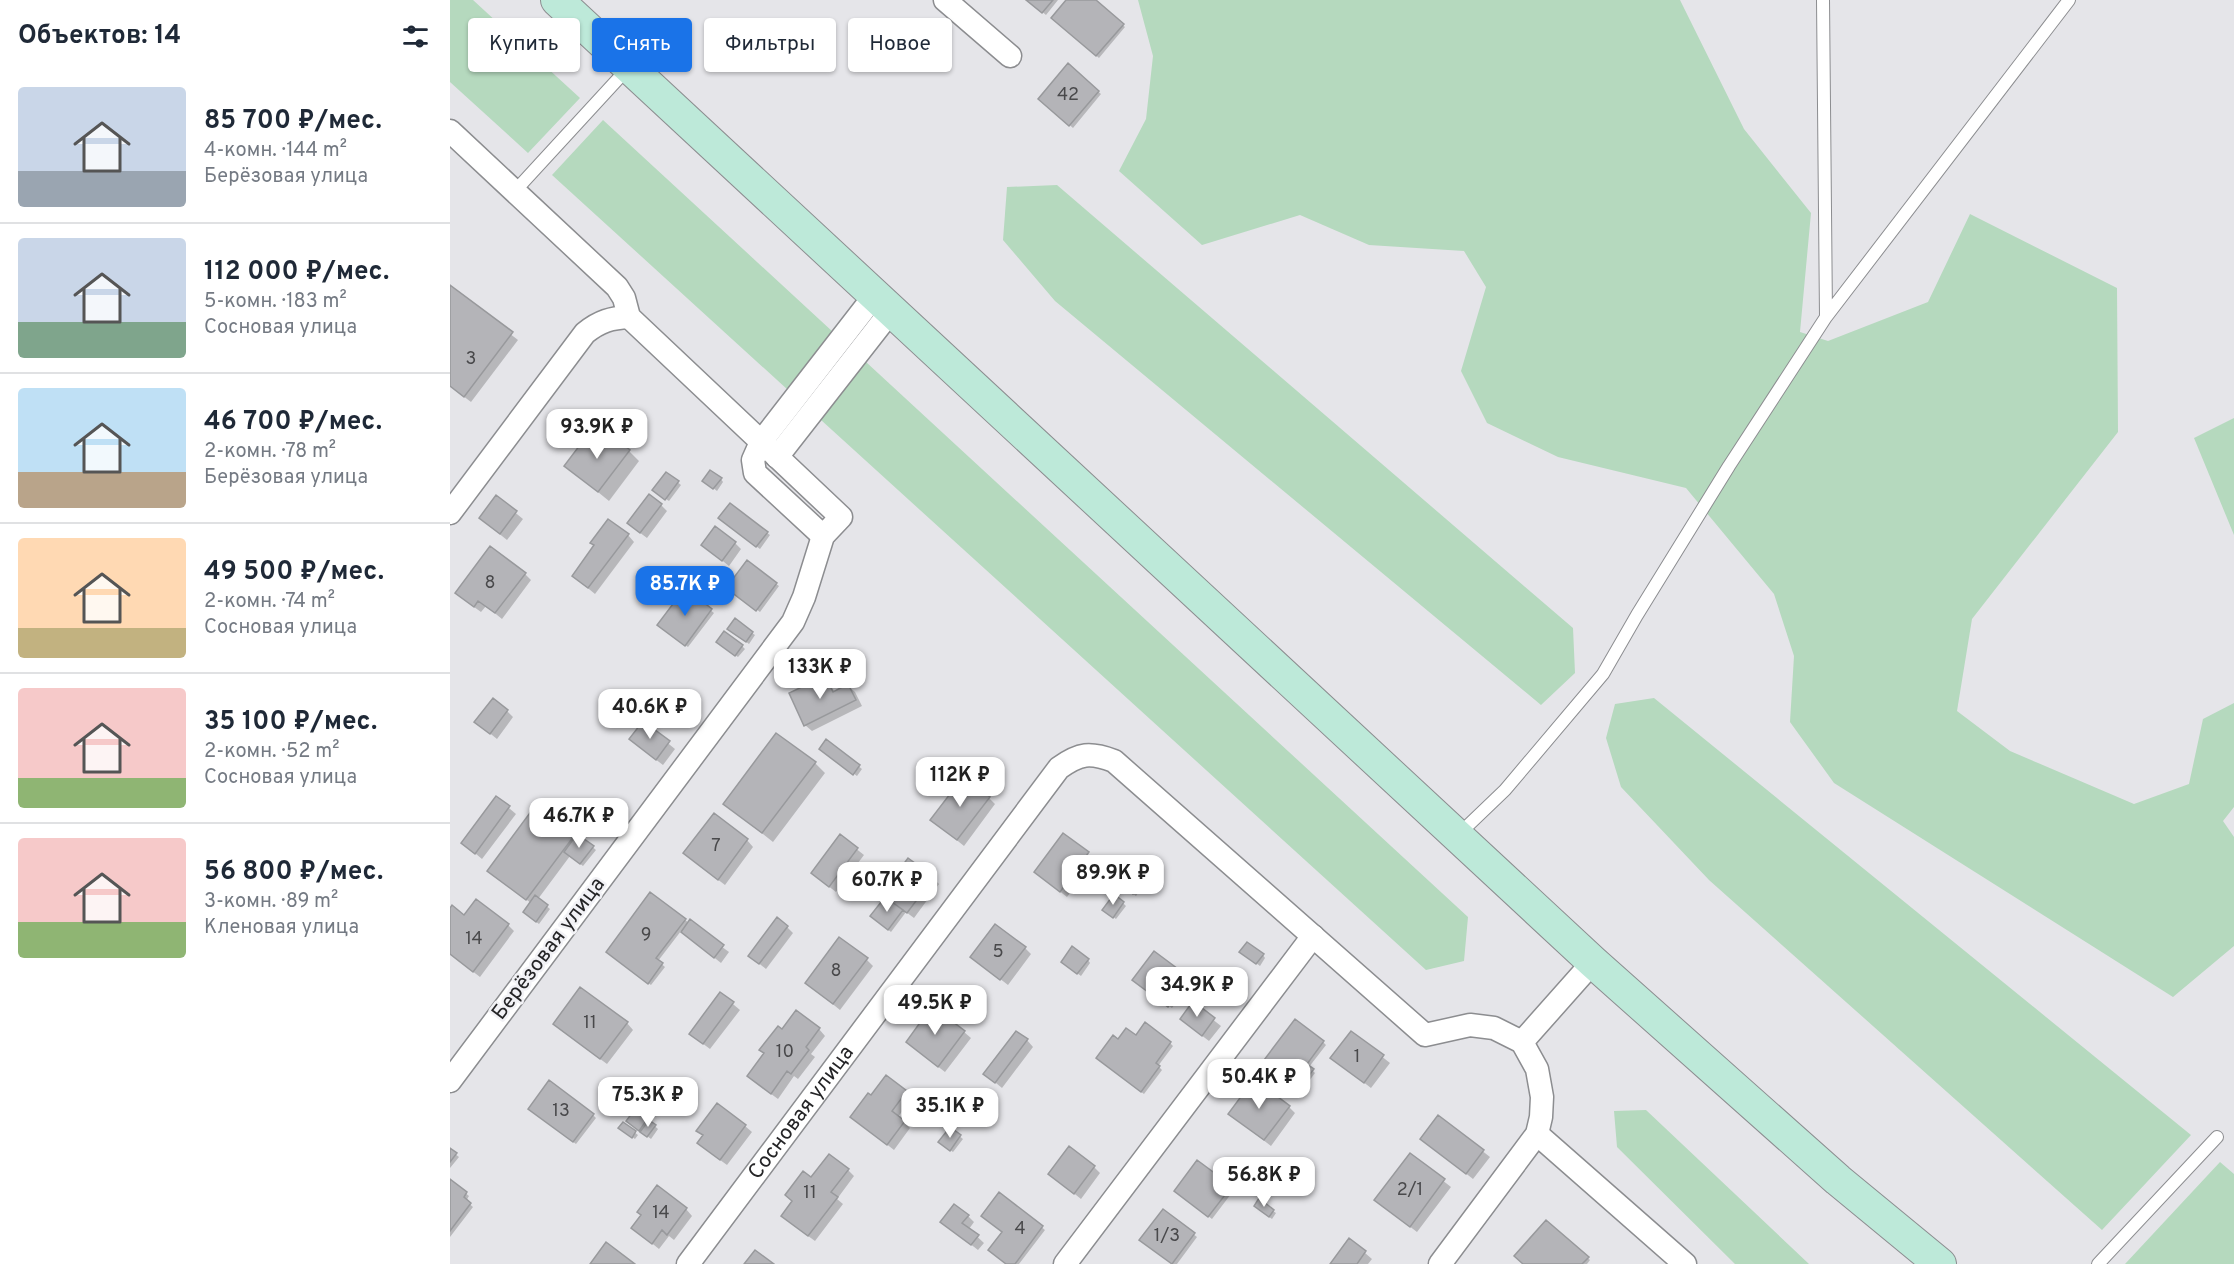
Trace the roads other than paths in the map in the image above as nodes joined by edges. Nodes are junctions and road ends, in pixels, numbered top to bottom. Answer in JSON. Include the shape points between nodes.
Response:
{"nodes":[{"id":1,"x":557,"y":0,"type":"edge"},
{"id":2,"x":945,"y":0,"type":"edge"},
{"id":3,"x":1823,"y":0,"type":"edge"},
{"id":4,"x":2069,"y":0,"type":"edge"},
{"id":5,"x":592,"y":33,"type":"edge"},
{"id":6,"x":1010,"y":56,"type":"dead end"},
{"id":7,"x":624,"y":72,"type":"edge"},
{"id":8,"x":634,"y":72,"type":"edge"},
{"id":9,"x":450,"y":131,"type":"edge"},
{"id":10,"x":515,"y":191,"type":"junction"},
{"id":11,"x":883,"y":303,"type":"junction"},
{"id":12,"x":629,"y":317,"type":"junction"},
{"id":13,"x":1827,"y":317,"type":"junction"},
{"id":14,"x":761,"y":441,"type":"junction"},
{"id":15,"x":777,"y":457,"type":"junction"},
{"id":16,"x":450,"y":513,"type":"edge"},
{"id":17,"x":823,"y":536,"type":"junction"},
{"id":18,"x":1456,"y":837,"type":"junction"},
{"id":19,"x":1313,"y":936,"type":"junction"},
{"id":20,"x":1593,"y":962,"type":"junction"},
{"id":21,"x":1522,"y":1042,"type":"junction"},
{"id":22,"x":450,"y":1081,"type":"edge"},
{"id":23,"x":1537,"y":1134,"type":"junction"},
{"id":24,"x":2217,"y":1137,"type":"dead end"},
{"id":25,"x":688,"y":1264,"type":"edge"},
{"id":26,"x":1065,"y":1264,"type":"edge"},
{"id":27,"x":1440,"y":1264,"type":"edge"},
{"id":28,"x":1685,"y":1264,"type":"edge"},
{"id":29,"x":1940,"y":1264,"type":"edge"},
{"id":30,"x":2098,"y":1264,"type":"edge"}],
"edges":[{"from":1,"to":5,"type":"street"},
{"from":2,"to":6,"type":"street"},
{"from":3,"to":13,"type":"lane"},
{"from":4,"to":13,"type":"lane"},
{"from":7,"to":10,"type":"lane"},
{"from":8,"to":11,"type":"street"},
{"from":9,"to":10,"type":"street"},
{"from":10,"to":12,"type":"street","via":[[617,287]]},
{"from":11,"to":14,"type":"street"},
{"from":11,"to":15,"type":"street"},
{"from":11,"to":18,"type":"street"},
{"from":12,"to":14,"type":"street"},
{"from":12,"to":16,"type":"street","via":[[611,318],[585,333]]},
{"from":13,"to":18,"type":"lane","via":[[1728,466],[1604,674],[1505,790]]},
{"from":14,"to":15,"type":"street"},
{"from":14,"to":17,"type":"street","via":[[753,460],[755,472]]},
{"from":15,"to":17,"type":"street","name":"Берёзовая улица","via":[[841,517]]},
{"from":17,"to":22,"type":"street","name":"Берёзовая улица","via":[[793,622]]},
{"from":18,"to":20,"type":"street"},
{"from":19,"to":21,"type":"street","via":[[1425,1035],[1470,1025],[1494,1028]]},
{"from":19,"to":25,"type":"street","name":"Сосновая улица","via":[[1114,761],[1087,754],[1072,759],[1059,768]]},
{"from":19,"to":26,"type":"street"},
{"from":20,"to":21,"type":"street"},
{"from":20,"to":29,"type":"street","via":[[1838,1180]]},
{"from":21,"to":23,"type":"street","via":[[1537,1069],[1542,1097]]},
{"from":23,"to":27,"type":"street"},
{"from":23,"to":28,"type":"street"},
{"from":24,"to":30,"type":"lane"}]}
